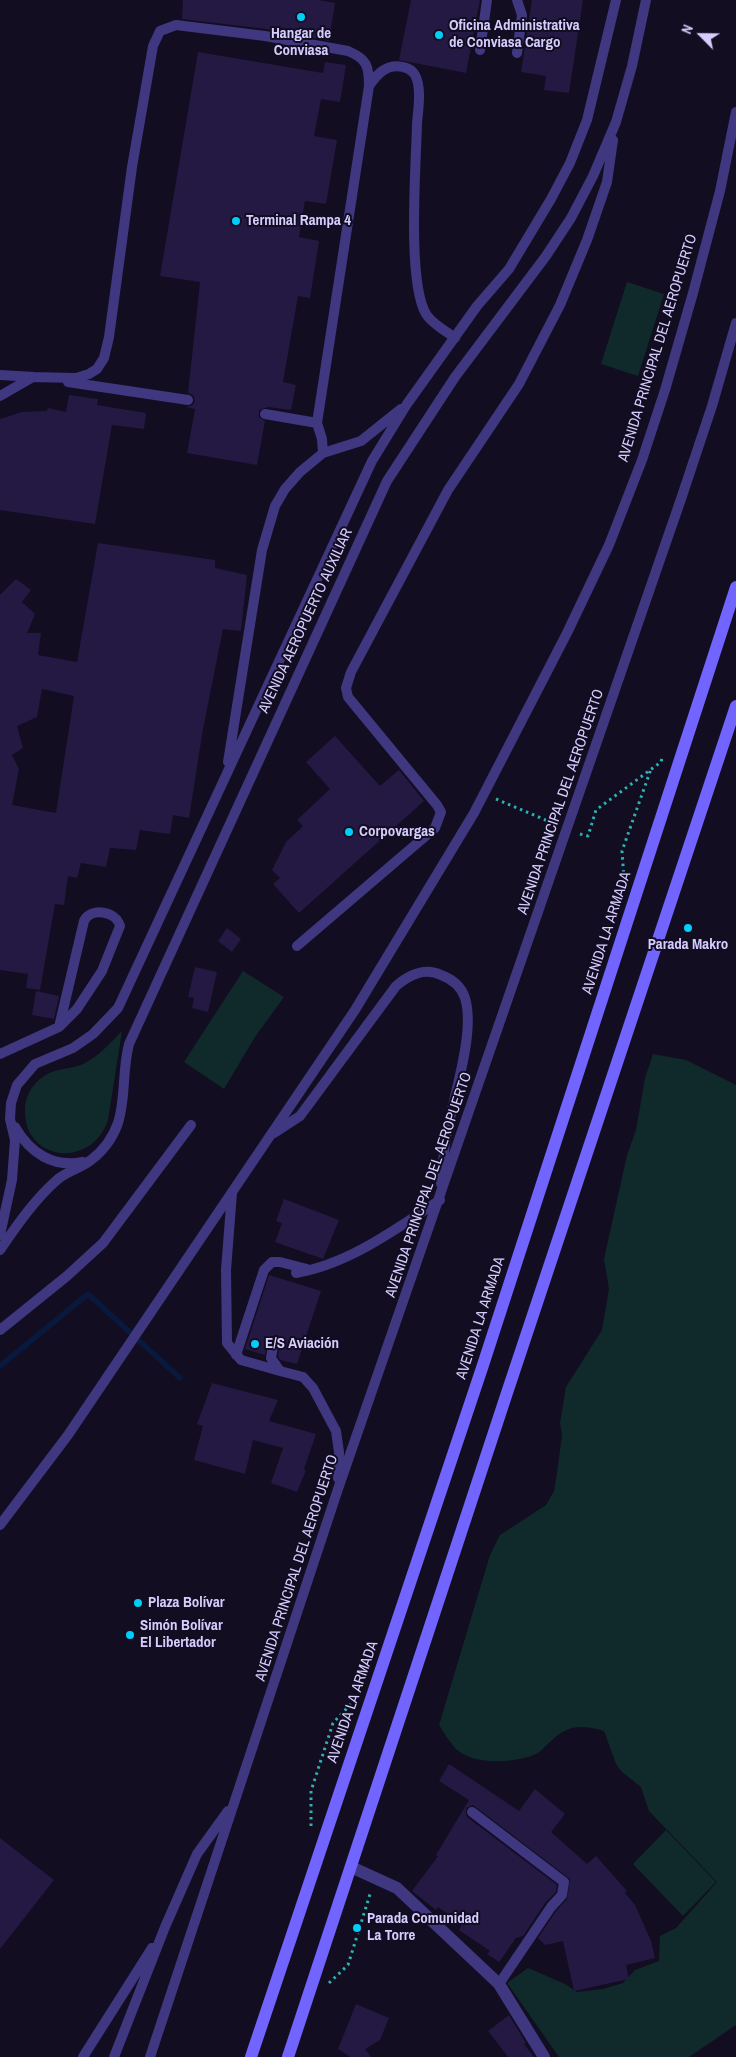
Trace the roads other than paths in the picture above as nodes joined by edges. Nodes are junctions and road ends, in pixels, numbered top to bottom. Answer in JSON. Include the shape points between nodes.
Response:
{"nodes":[{"id":1,"x":487,"y":0,"type":"edge"},
{"id":2,"x":517,"y":0,"type":"edge"},
{"id":3,"x":616,"y":0,"type":"edge"},
{"id":4,"x":646,"y":0,"type":"edge"},
{"id":5,"x":480,"y":50,"type":"dead end"},
{"id":6,"x":517,"y":53,"type":"dead end"},
{"id":7,"x":369,"y":86,"type":"junction"},
{"id":8,"x":736,"y":112,"type":"edge"},
{"id":9,"x":616,"y":122,"type":"junction"},
{"id":10,"x":736,"y":323,"type":"edge"},
{"id":11,"x":455,"y":338,"type":"junction"},
{"id":12,"x":0,"y":375,"type":"edge"},
{"id":13,"x":34,"y":377,"type":"junction"},
{"id":14,"x":0,"y":396,"type":"edge"},
{"id":15,"x":188,"y":400,"type":"dead end"},
{"id":16,"x":407,"y":404,"type":"junction"},
{"id":17,"x":266,"y":414,"type":"dead end"},
{"id":18,"x":317,"y":423,"type":"junction"},
{"id":19,"x":323,"y":453,"type":"junction"},
{"id":20,"x":736,"y":587,"type":"edge"},
{"id":21,"x":732,"y":616,"type":"edge"},
{"id":22,"x":736,"y":706,"type":"edge"},
{"id":23,"x":225,"y":776,"type":"junction"},
{"id":24,"x":297,"y":946,"type":"dead end"},
{"id":25,"x":60,"y":1027,"type":"junction"},
{"id":26,"x":0,"y":1054,"type":"edge"},
{"id":27,"x":10,"y":1119,"type":"junction"},
{"id":28,"x":191,"y":1125,"type":"dead end"},
{"id":29,"x":270,"y":1136,"type":"junction"},
{"id":30,"x":91,"y":1160,"type":"junction"},
{"id":31,"x":232,"y":1192,"type":"junction"},
{"id":32,"x":440,"y":1200,"type":"junction"},
{"id":33,"x":0,"y":1234,"type":"edge"},
{"id":34,"x":0,"y":1250,"type":"edge"},
{"id":35,"x":313,"y":1270,"type":"junction"},
{"id":36,"x":296,"y":1273,"type":"dead end"},
{"id":37,"x":0,"y":1330,"type":"edge"},
{"id":38,"x":273,"y":1346,"type":"dead end"},
{"id":39,"x":236,"y":1355,"type":"junction"},
{"id":40,"x":280,"y":1371,"type":"junction"},
{"id":41,"x":338,"y":1489,"type":"junction"},
{"id":42,"x":0,"y":1525,"type":"edge"},
{"id":43,"x":235,"y":1803,"type":"junction"},
{"id":44,"x":472,"y":1812,"type":"dead end"},
{"id":45,"x":352,"y":1867,"type":"junction"},
{"id":46,"x":164,"y":1927,"type":"junction"},
{"id":47,"x":499,"y":1984,"type":"junction"},
{"id":48,"x":83,"y":2057,"type":"edge"},
{"id":49,"x":114,"y":2057,"type":"edge"},
{"id":50,"x":150,"y":2057,"type":"edge"},
{"id":51,"x":251,"y":2057,"type":"edge"},
{"id":52,"x":288,"y":2057,"type":"edge"},
{"id":53,"x":544,"y":2057,"type":"edge"}],
"edges":[{"from":1,"to":5,"type":"lane"},
{"from":2,"to":6,"type":"lane","via":[[522,15]]},
{"from":3,"to":11,"type":"lane","name":"AVENIDA AEROPUERTO AUXILIAR","via":[[587,120],[570,162],[509,269]]},
{"from":4,"to":9,"type":"lane","name":"AVENIDA AEROPUERTO AUXILIAR"},
{"from":7,"to":11,"type":"lane","via":[[386,68],[409,69],[415,76],[418,96],[416,278],[427,316]]},
{"from":7,"to":13,"type":"lane","via":[[365,62],[348,51],[176,25],[160,31],[151,55],[104,358],[97,369],[83,377]]},
{"from":7,"to":18,"type":"lane"},
{"from":8,"to":29,"type":"lane","name":"AVENIDA PRINCIPAL DEL AEROPUERTO","via":[[720,191],[665,390],[609,545],[474,813],[356,1010]]},
{"from":9,"to":24,"type":"lane","via":[[607,182],[560,305],[519,384],[448,490],[351,672],[346,688],[348,697],[441,812],[435,828]]},
{"from":9,"to":30,"type":"lane","name":"AVENIDA AEROPUERTO AUXILIAR","via":[[593,176],[546,256],[455,377],[387,481],[128,1044],[118,1124],[109,1142]]},
{"from":10,"to":32,"type":"lane","name":"AVENIDA PRINCIPAL DEL AEROPUERTO","via":[[681,499]]},
{"from":11,"to":16,"type":"lane","name":"AVENIDA AEROPUERTO AUXILIAR"},
{"from":12,"to":13,"type":"lane"},
{"from":13,"to":14,"type":"lane"},
{"from":13,"to":15,"type":"lane"},
{"from":16,"to":19,"type":"lane","via":[[361,441]]},
{"from":16,"to":23,"type":"lane","name":"AVENIDA AEROPUERTO AUXILIAR","via":[[372,461]]},
{"from":17,"to":18,"type":"lane"},
{"from":18,"to":19,"type":"lane"},
{"from":19,"to":23,"type":"lane","via":[[286,489],[268,525]]},
{"from":20,"to":21,"type":"main road","name":"AVENIDA LA ARMADA"},
{"from":21,"to":51,"type":"main road","name":"AVENIDA LA ARMADA"},
{"from":22,"to":45,"type":"main road","via":[[619,1050]]},
{"from":23,"to":27,"type":"lane","name":"AVENIDA AEROPUERTO AUXILIAR","via":[[118,1008],[93,1034],[73,1048],[35,1064],[24,1075],[14,1094]]},
{"from":25,"to":25,"type":"lane","via":[[84,921],[92,913],[109,914],[118,920],[120,926],[102,971],[77,1010]]},
{"from":25,"to":26,"type":"lane"},
{"from":27,"to":30,"type":"lane","via":[[23,1140],[43,1156],[60,1164]]},
{"from":27,"to":33,"type":"lane","name":"AVENIDA AEROPUERTO AUXILIAR","via":[[15,1140],[12,1180]]},
{"from":28,"to":37,"type":"lane","via":[[103,1243]]},
{"from":29,"to":31,"type":"lane","name":"AVENIDA PRINCIPAL DEL AEROPUERTO"},
{"from":29,"to":32,"type":"lane","via":[[300,1116],[396,986],[416,973],[439,974],[461,989],[467,1013],[463,1056],[446,1138]]},
{"from":30,"to":34,"type":"lane","name":"AVENIDA AEROPUERTO AUXILIAR","via":[[59,1178],[18,1224]]},
{"from":31,"to":39,"type":"lane","via":[[226,1270],[227,1343]]},
{"from":31,"to":42,"type":"lane","name":"AVENIDA PRINCIPAL DEL AEROPUERTO","via":[[68,1435]]},
{"from":32,"to":35,"type":"lane","via":[[395,1230],[327,1266]]},
{"from":32,"to":41,"type":"lane","name":"AVENIDA PRINCIPAL DEL AEROPUERTO"},
{"from":35,"to":36,"type":"lane"},
{"from":35,"to":39,"type":"lane","via":[[272,1262],[264,1270]]},
{"from":38,"to":40,"type":"lane","via":[[271,1358]]},
{"from":39,"to":40,"type":"lane","via":[[241,1360]]},
{"from":40,"to":41,"type":"lane","via":[[308,1382],[336,1431]]},
{"from":41,"to":43,"type":"lane","name":"AVENIDA PRINCIPAL DEL AEROPUERTO"},
{"from":43,"to":46,"type":"lane","via":[[197,1854]]},
{"from":43,"to":50,"type":"lane","name":"AVENIDA PRINCIPAL DEL AEROPUERTO"},
{"from":44,"to":47,"type":"lane","via":[[564,1882],[562,1895]]},
{"from":45,"to":47,"type":"street","via":[[397,1888]]},
{"from":45,"to":52,"type":"main road"},
{"from":46,"to":48,"type":"lane"},
{"from":46,"to":49,"type":"lane"},
{"from":47,"to":53,"type":"street"}]}
